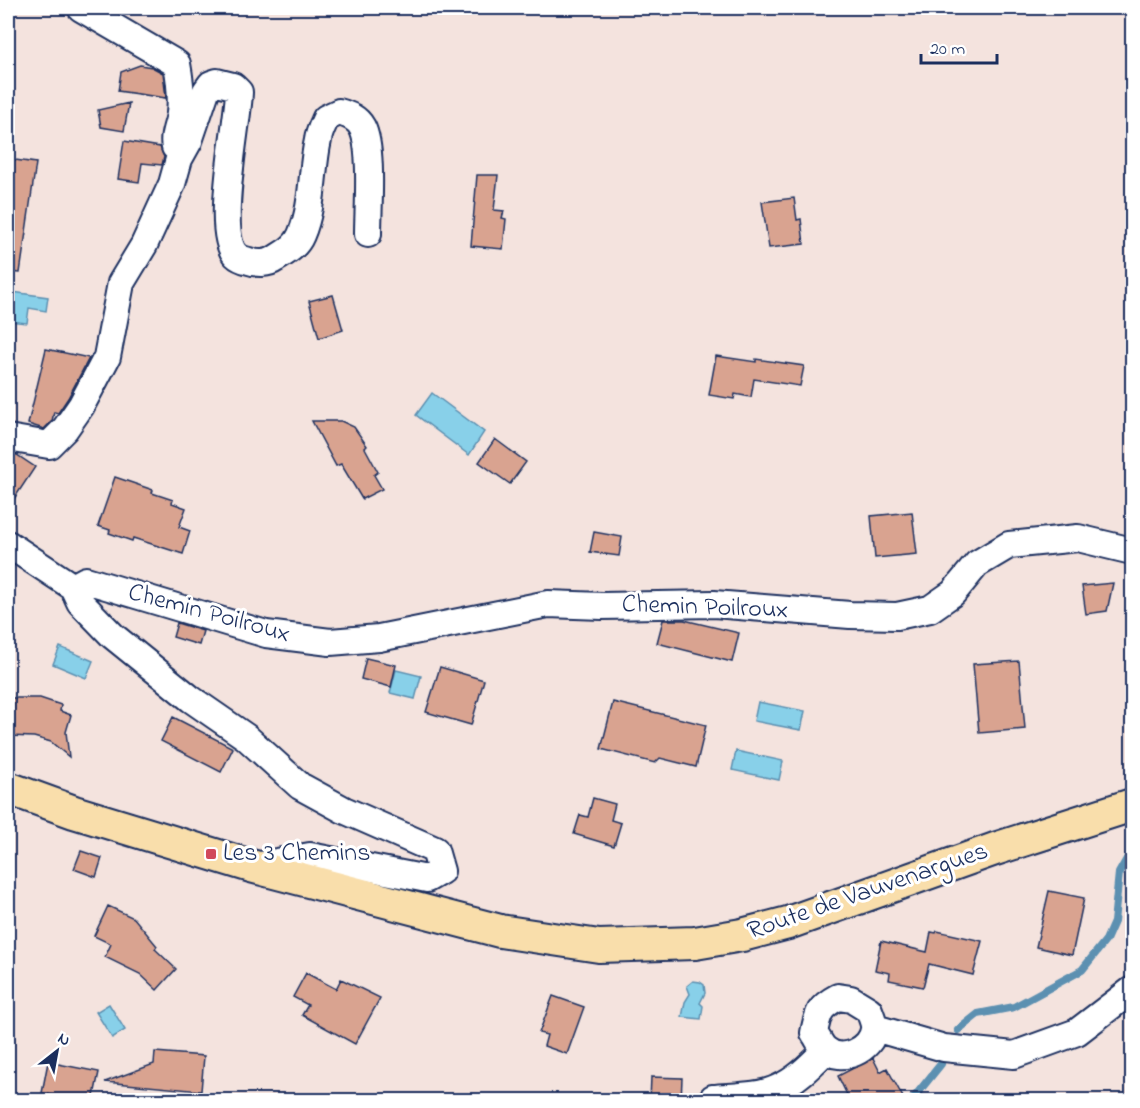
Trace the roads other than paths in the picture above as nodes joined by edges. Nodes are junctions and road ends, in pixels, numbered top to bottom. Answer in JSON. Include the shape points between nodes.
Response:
{"nodes":[{"id":1,"x":81,"y":8,"type":"edge"},
{"id":2,"x":179,"y":159,"type":"junction"},
{"id":3,"x":368,"y":234,"type":"dead end"},
{"id":4,"x":8,"y":438,"type":"edge"},
{"id":5,"x":8,"y":544,"type":"edge"},
{"id":6,"x":1132,"y":551,"type":"edge"},
{"id":7,"x":73,"y":587,"type":"junction"},
{"id":8,"x":8,"y":788,"type":"edge"},
{"id":9,"x":1132,"y":805,"type":"edge"},
{"id":10,"x":251,"y":866,"type":"junction"},
{"id":11,"x":1132,"y":990,"type":"edge"},
{"id":12,"x":875,"y":1028,"type":"junction"},
{"id":13,"x":826,"y":1050,"type":"junction"},
{"id":14,"x":712,"y":1098,"type":"dead end"}],
"edges":[{"from":1,"to":2,"type":"street","via":[[177,64],[180,115],[173,142]]},
{"from":2,"to":3,"type":"street","via":[[206,91],[217,82],[233,86],[238,92],[238,105],[231,150],[227,230],[230,245],[236,255],[252,263],[269,263],[293,248],[301,235],[318,138],[326,118],[339,112],[352,115],[362,127],[367,148]]},
{"from":2,"to":4,"type":"street","via":[[144,245],[121,283],[107,357],[81,406],[49,445]]},
{"from":5,"to":7,"type":"street"},
{"from":6,"to":7,"type":"street","name":"Chemin Poilroux","via":[[1078,538],[1009,545],[977,564],[953,593],[930,609],[897,616],[714,604],[548,604],[379,638],[330,642],[266,634],[86,580]]},
{"from":7,"to":10,"type":"street","name":"Chemin Poilroux","via":[[80,602],[113,636],[246,737],[300,786],[435,850],[441,871],[427,879],[310,856]]},
{"from":8,"to":10,"type":"main road","name":"Route de Vauvenargues"},
{"from":9,"to":10,"type":"main road","name":"Route de Vauvenargues","via":[[788,923],[695,943],[598,946],[500,931]]},
{"from":11,"to":12,"type":"street","via":[[1077,1032],[1014,1054],[944,1047]]},
{"from":12,"to":13,"type":"street","via":[[870,1040],[852,1055]]},
{"from":12,"to":13,"type":"street","via":[[869,1010],[851,999],[838,998],[825,1004],[817,1017],[814,1033]]},
{"from":13,"to":14,"type":"street","via":[[805,1071],[778,1089]]}]}
